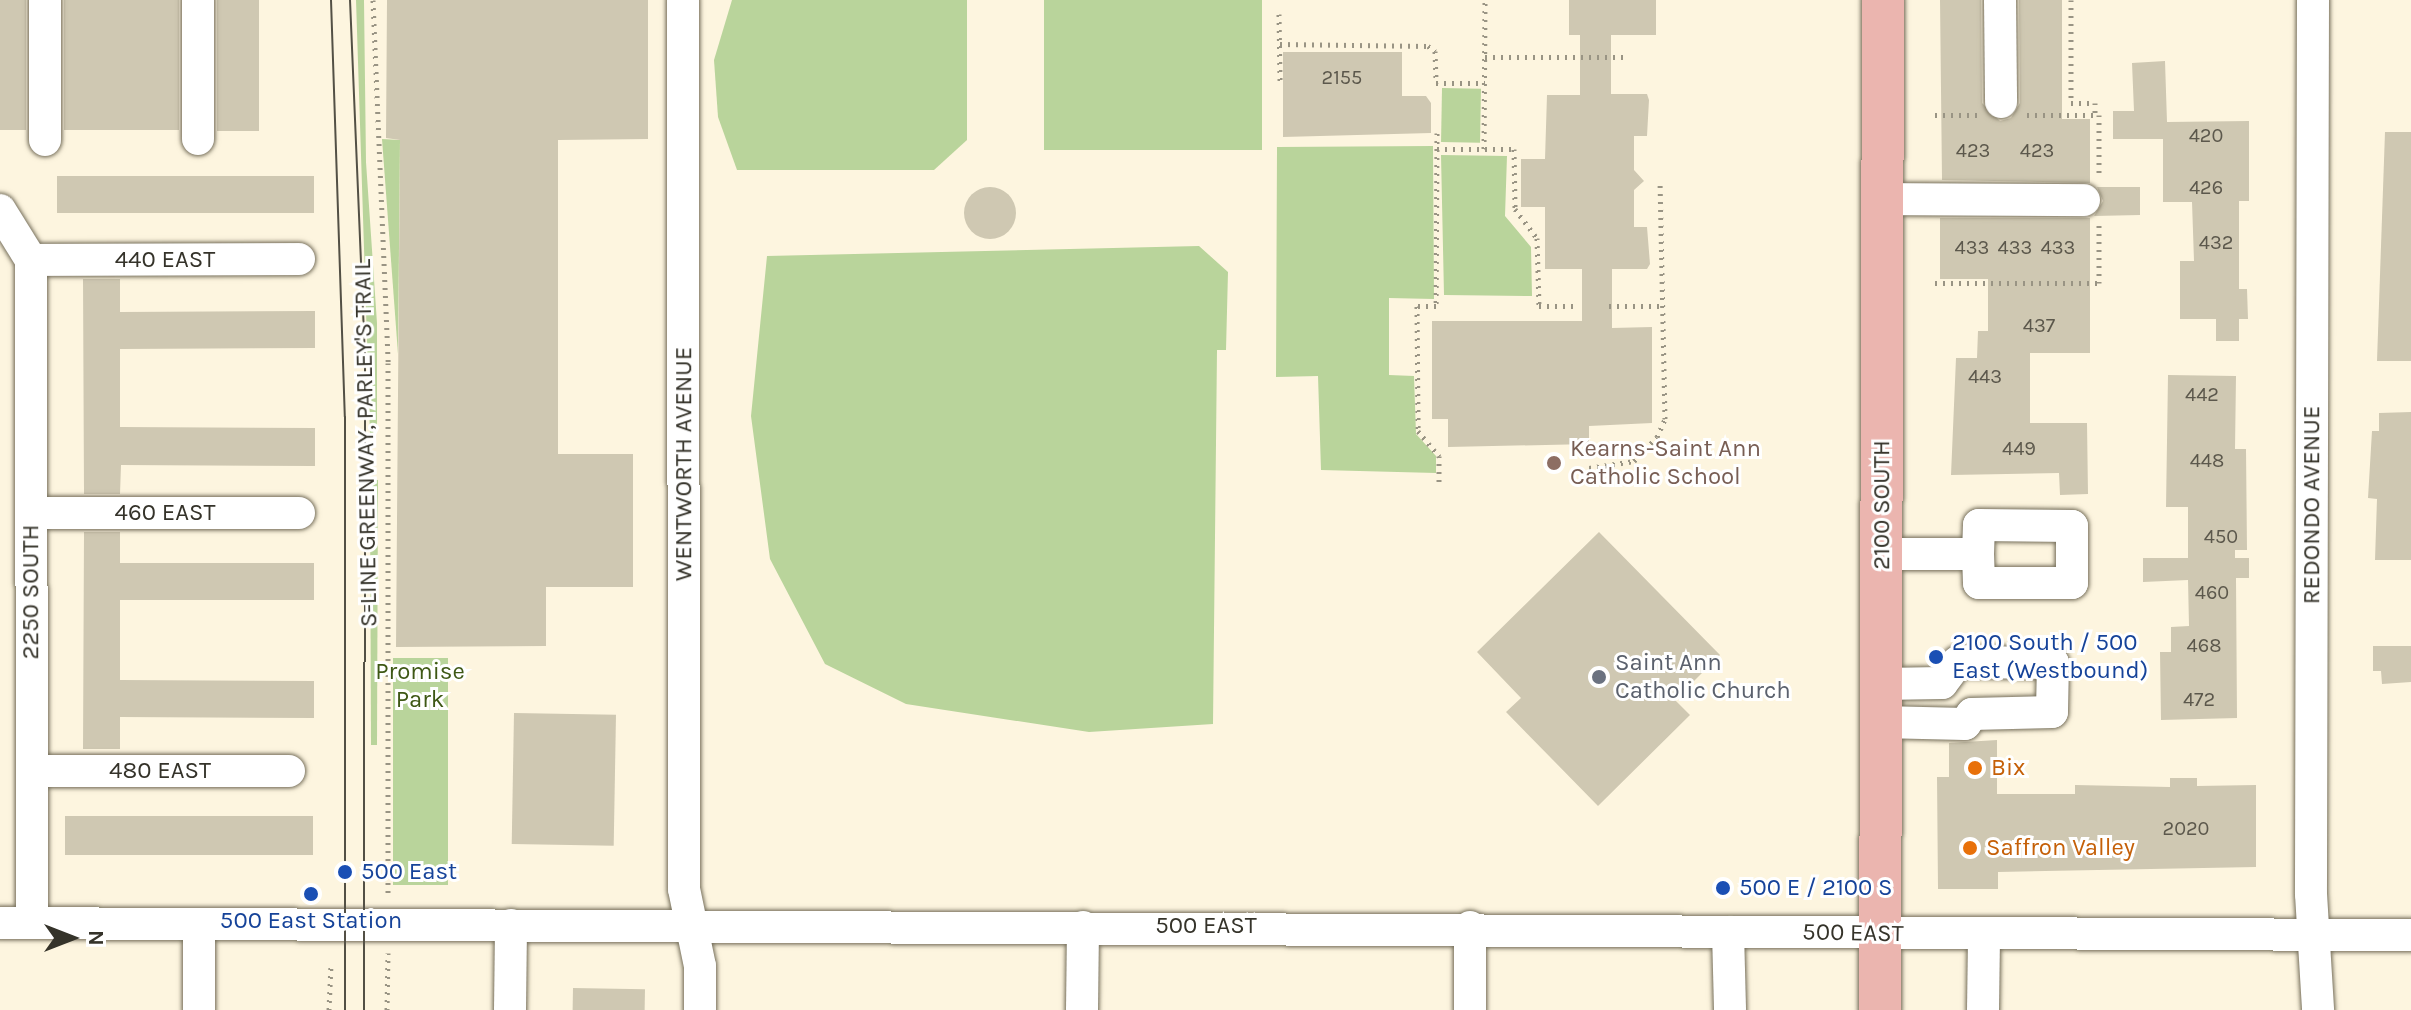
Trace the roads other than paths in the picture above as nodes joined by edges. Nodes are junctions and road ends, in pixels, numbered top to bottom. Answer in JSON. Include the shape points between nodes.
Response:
{"nodes":[{"id":1,"x":45,"y":0,"type":"edge"},
{"id":2,"x":198,"y":0,"type":"edge"},
{"id":3,"x":683,"y":0,"type":"edge"},
{"id":4,"x":1883,"y":0,"type":"edge"},
{"id":5,"x":2000,"y":0,"type":"edge"},
{"id":6,"x":2313,"y":0,"type":"edge"},
{"id":7,"x":2001,"y":102,"type":"dead end"},
{"id":8,"x":198,"y":139,"type":"dead end"},
{"id":9,"x":45,"y":140,"type":"dead end"},
{"id":10,"x":1883,"y":199,"type":"junction"},
{"id":11,"x":2084,"y":200,"type":"dead end"},
{"id":12,"x":0,"y":210,"type":"edge"},
{"id":13,"x":299,"y":259,"type":"dead end"},
{"id":14,"x":31,"y":260,"type":"junction"},
{"id":15,"x":31,"y":513,"type":"junction"},
{"id":16,"x":299,"y":513,"type":"dead end"},
{"id":17,"x":1882,"y":554,"type":"junction"},
{"id":18,"x":1978,"y":554,"type":"dead end"},
{"id":19,"x":1881,"y":703,"type":"junction"},
{"id":20,"x":32,"y":771,"type":"junction"},
{"id":21,"x":289,"y":771,"type":"dead end"},
{"id":22,"x":0,"y":923,"type":"edge"},
{"id":23,"x":32,"y":923,"type":"junction"},
{"id":24,"x":199,"y":924,"type":"junction"},
{"id":25,"x":511,"y":925,"type":"junction"},
{"id":26,"x":692,"y":927,"type":"junction"},
{"id":27,"x":1083,"y":927,"type":"junction"},
{"id":28,"x":1470,"y":927,"type":"junction"},
{"id":29,"x":1728,"y":932,"type":"junction"},
{"id":30,"x":1880,"y":934,"type":"junction"},
{"id":31,"x":1984,"y":934,"type":"junction"},
{"id":32,"x":2316,"y":935,"type":"junction"},
{"id":33,"x":2411,"y":935,"type":"edge"},
{"id":34,"x":199,"y":1010,"type":"edge"},
{"id":35,"x":510,"y":1010,"type":"edge"},
{"id":36,"x":700,"y":1010,"type":"edge"},
{"id":37,"x":1082,"y":1010,"type":"edge"},
{"id":38,"x":1470,"y":1010,"type":"edge"},
{"id":39,"x":1730,"y":1010,"type":"edge"},
{"id":40,"x":1880,"y":1010,"type":"edge"},
{"id":41,"x":1983,"y":1010,"type":"edge"},
{"id":42,"x":2318,"y":1010,"type":"edge"}],
"edges":[{"from":1,"to":9,"type":"street"},
{"from":2,"to":8,"type":"street"},
{"from":3,"to":26,"type":"street","name":"WENTWORTH AVENUE","via":[[684,889]]},
{"from":4,"to":10,"type":"main road","name":"2100 SOUTH"},
{"from":5,"to":7,"type":"street"},
{"from":6,"to":32,"type":"street","name":"REDONDO AVENUE","via":[[2311,894]]},
{"from":10,"to":11,"type":"street"},
{"from":10,"to":17,"type":"main road","name":"2100 SOUTH"},
{"from":12,"to":14,"type":"street"},
{"from":13,"to":14,"type":"street","name":"440 EAST"},
{"from":14,"to":15,"type":"street","name":"2250 SOUTH"},
{"from":15,"to":16,"type":"street","name":"460 EAST"},
{"from":15,"to":20,"type":"street","name":"2250 SOUTH"},
{"from":17,"to":18,"type":"street"},
{"from":17,"to":19,"type":"main road","name":"2100 SOUTH"},
{"from":19,"to":19,"type":"street","via":[[1965,724],[1972,714],[2052,712],[2053,663],[1958,662],[1942,683]]},
{"from":19,"to":30,"type":"main road","name":"2100 SOUTH"},
{"from":20,"to":21,"type":"street","name":"480 EAST"},
{"from":20,"to":23,"type":"street","name":"2250 SOUTH"},
{"from":22,"to":23,"type":"street","name":"500 EAST"},
{"from":23,"to":24,"type":"street","name":"500 EAST"},
{"from":24,"to":25,"type":"street","name":"500 EAST"},
{"from":24,"to":34,"type":"street"},
{"from":25,"to":26,"type":"street","name":"500 EAST"},
{"from":25,"to":35,"type":"street"},
{"from":26,"to":27,"type":"street","name":"500 EAST"},
{"from":26,"to":36,"type":"street","name":"WENTWORTH AVENUE"},
{"from":27,"to":28,"type":"street","name":"500 EAST"},
{"from":27,"to":37,"type":"street"},
{"from":28,"to":29,"type":"street","name":"500 EAST"},
{"from":28,"to":38,"type":"street"},
{"from":29,"to":30,"type":"street","name":"500 EAST"},
{"from":29,"to":39,"type":"street"},
{"from":30,"to":31,"type":"street","name":"500 EAST"},
{"from":30,"to":40,"type":"main road","name":"2100 SOUTH"},
{"from":31,"to":32,"type":"street","name":"500 EAST"},
{"from":31,"to":41,"type":"street"},
{"from":32,"to":33,"type":"street","name":"500 EAST"},
{"from":32,"to":42,"type":"street","name":"REDONDO AVENUE"}]}
